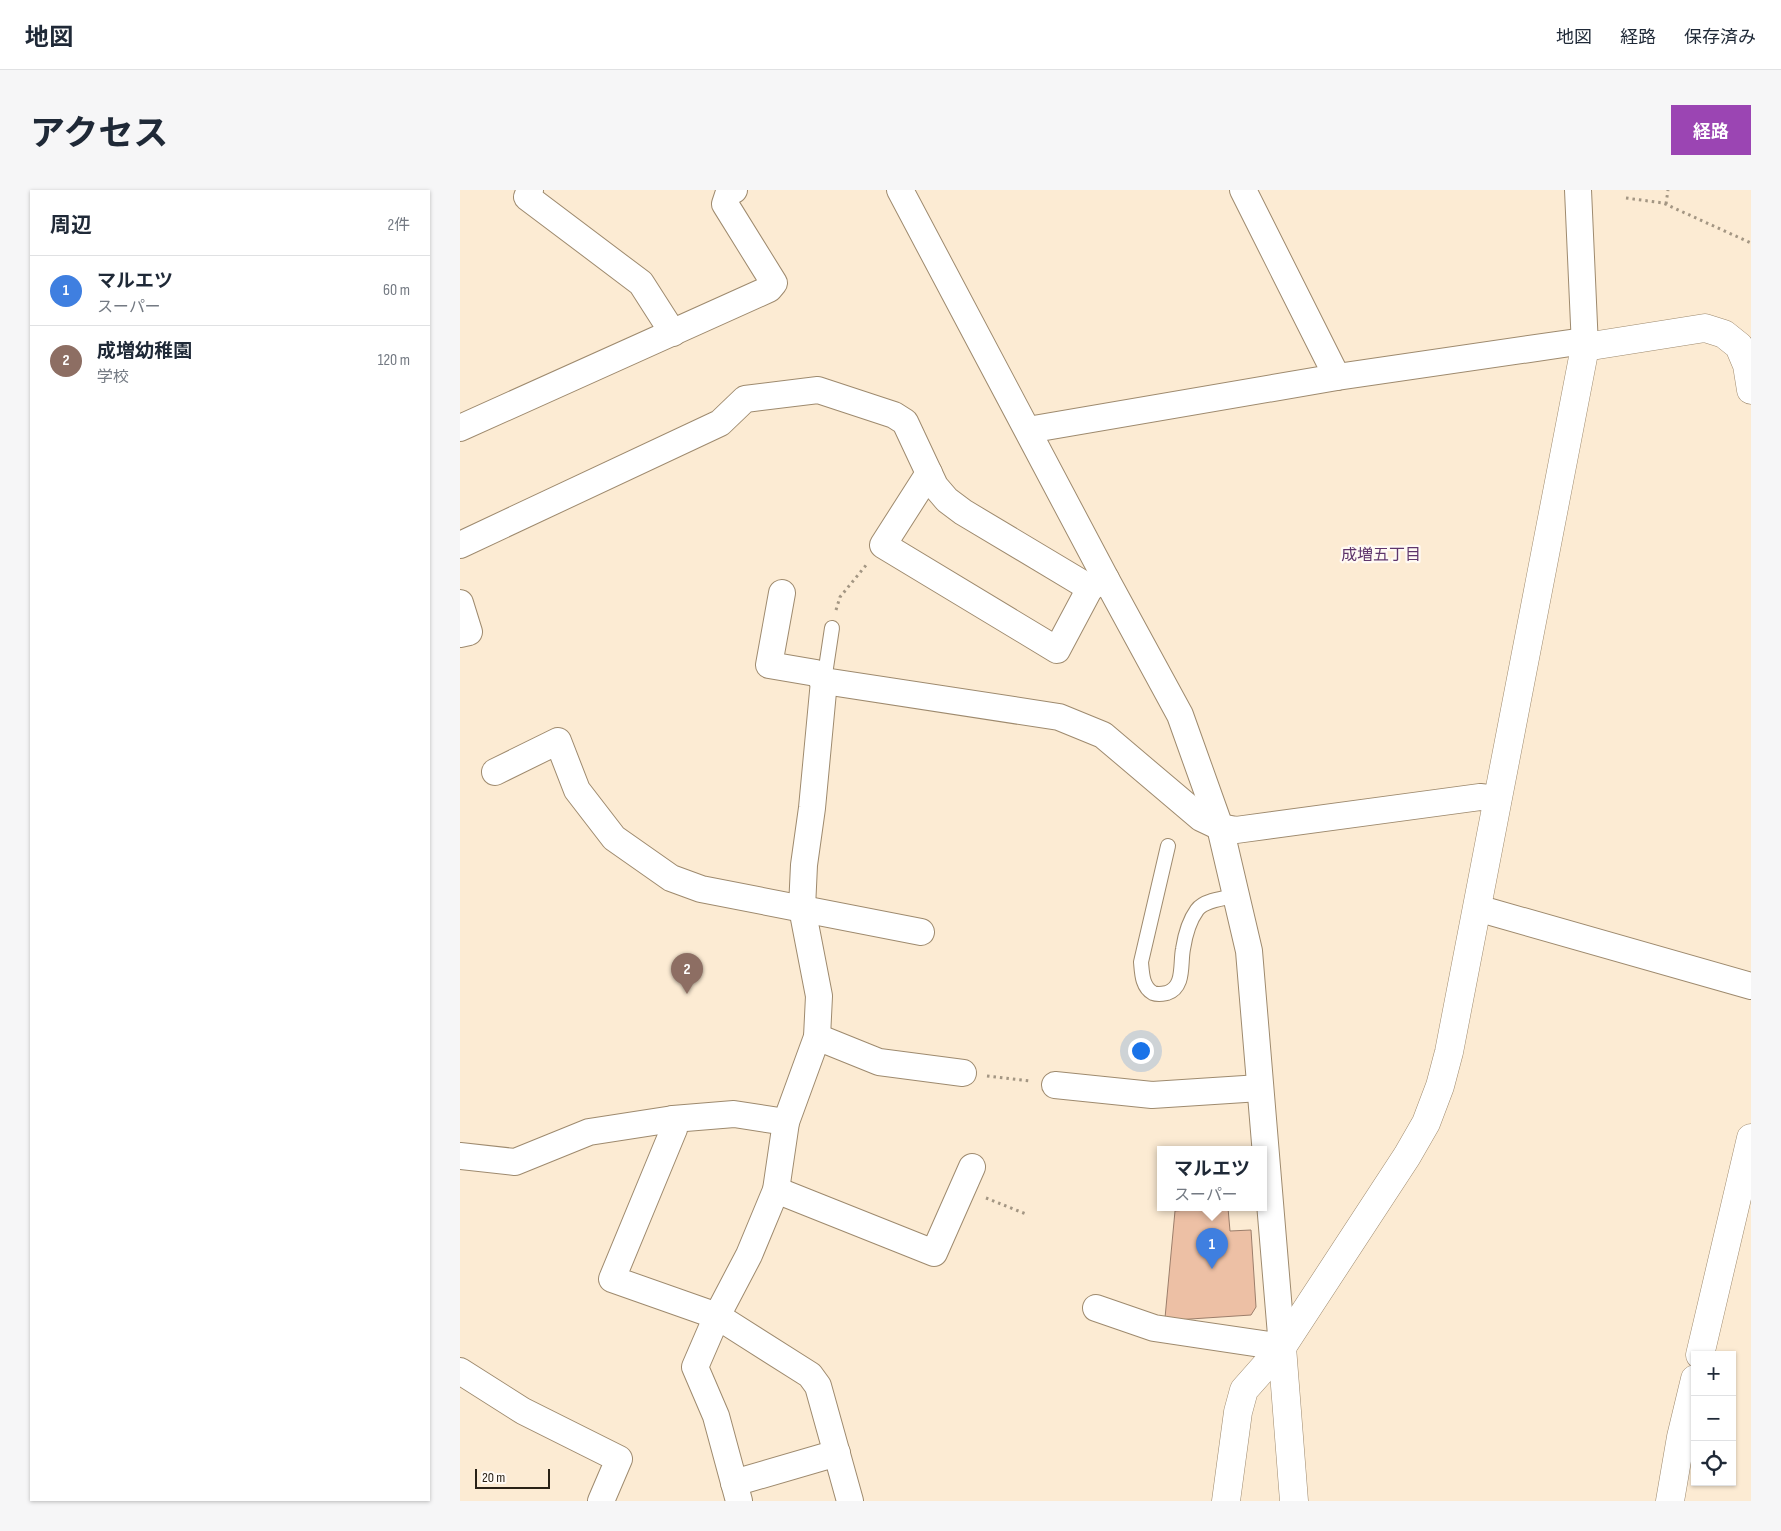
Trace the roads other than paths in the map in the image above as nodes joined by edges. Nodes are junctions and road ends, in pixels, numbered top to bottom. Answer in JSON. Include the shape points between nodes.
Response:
{"nodes":[{"id":1,"x":530,"y":190,"type":"edge"},
{"id":2,"x":734,"y":190,"type":"edge"},
{"id":3,"x":1242,"y":190,"type":"edge"},
{"id":4,"x":1578,"y":190,"type":"edge"},
{"id":5,"x":904,"y":192,"type":"edge"},
{"id":6,"x":673,"y":332,"type":"junction"},
{"id":7,"x":1585,"y":344,"type":"junction"},
{"id":8,"x":1337,"y":377,"type":"junction"},
{"id":9,"x":1751,"y":390,"type":"edge"},
{"id":10,"x":460,"y":428,"type":"edge"},
{"id":11,"x":1028,"y":430,"type":"junction"},
{"id":12,"x":929,"y":472,"type":"junction"},
{"id":13,"x":460,"y":545,"type":"edge"},
{"id":14,"x":1098,"y":583,"type":"junction"},
{"id":15,"x":782,"y":593,"type":"dead end"},
{"id":16,"x":460,"y":603,"type":"edge"},
{"id":17,"x":832,"y":628,"type":"road end"},
{"id":18,"x":460,"y":634,"type":"edge"},
{"id":19,"x":824,"y":681,"type":"junction"},
{"id":20,"x":495,"y":772,"type":"dead end"},
{"id":21,"x":1498,"y":799,"type":"junction"},
{"id":22,"x":1220,"y":827,"type":"junction"},
{"id":23,"x":1168,"y":846,"type":"dead end"},
{"id":24,"x":1236,"y":896,"type":"junction"},
{"id":25,"x":802,"y":908,"type":"junction"},
{"id":26,"x":1477,"y":908,"type":"junction"},
{"id":27,"x":921,"y":932,"type":"dead end"},
{"id":28,"x":1751,"y":986,"type":"edge"},
{"id":29,"x":817,"y":1037,"type":"junction"},
{"id":30,"x":963,"y":1073,"type":"road end"},
{"id":31,"x":1055,"y":1085,"type":"road end"},
{"id":32,"x":1260,"y":1088,"type":"junction"},
{"id":33,"x":673,"y":1119,"type":"junction"},
{"id":34,"x":786,"y":1122,"type":"junction"},
{"id":35,"x":1751,"y":1138,"type":"edge"},
{"id":36,"x":1265,"y":1146,"type":"edge"},
{"id":37,"x":460,"y":1156,"type":"edge"},
{"id":38,"x":1267,"y":1170,"type":"edge"},
{"id":39,"x":967,"y":1178,"type":"road end"},
{"id":40,"x":776,"y":1190,"type":"junction"},
{"id":41,"x":1096,"y":1308,"type":"dead end"},
{"id":42,"x":717,"y":1316,"type":"junction"},
{"id":43,"x":1282,"y":1347,"type":"junction"},
{"id":44,"x":1701,"y":1351,"type":"edge"},
{"id":45,"x":460,"y":1371,"type":"edge"},
{"id":46,"x":1691,"y":1396,"type":"edge"},
{"id":47,"x":837,"y":1453,"type":"junction"},
{"id":48,"x":737,"y":1492,"type":"edge"},
{"id":49,"x":601,"y":1501,"type":"edge"},
{"id":50,"x":850,"y":1501,"type":"edge"},
{"id":51,"x":1226,"y":1501,"type":"edge"},
{"id":52,"x":1294,"y":1501,"type":"edge"},
{"id":53,"x":1670,"y":1501,"type":"edge"}],
"edges":[{"from":1,"to":6,"type":"street","via":[[527,197],[642,283]]},
{"from":2,"to":6,"type":"street","via":[[729,192],[725,204],[774,283],[769,289]]},
{"from":3,"to":8,"type":"street"},
{"from":4,"to":7,"type":"street"},
{"from":5,"to":11,"type":"street"},
{"from":6,"to":10,"type":"street"},
{"from":7,"to":8,"type":"street"},
{"from":7,"to":9,"type":"street","via":[[1705,328],[1724,334],[1739,346],[1747,365]]},
{"from":7,"to":21,"type":"street"},
{"from":8,"to":11,"type":"street"},
{"from":11,"to":14,"type":"street"},
{"from":12,"to":13,"type":"street","via":[[905,422],[894,415],[818,390],[745,399],[720,423]]},
{"from":12,"to":14,"type":"street","via":[[935,486],[963,512]]},
{"from":12,"to":14,"type":"street","via":[[880,549],[1057,650]]},
{"from":14,"to":22,"type":"street","via":[[1180,715]]},
{"from":15,"to":19,"type":"street","via":[[769,665],[816,673]]},
{"from":16,"to":18,"type":"street","via":[[468,632]]},
{"from":17,"to":19,"type":"lane"},
{"from":19,"to":22,"type":"street","via":[[1058,717],[1103,735],[1201,818]]},
{"from":19,"to":25,"type":"street"},
{"from":20,"to":25,"type":"street","via":[[558,741],[577,790],[614,838],[671,878],[701,888]]},
{"from":21,"to":22,"type":"street","via":[[1480,797],[1236,830]]},
{"from":21,"to":26,"type":"street"},
{"from":22,"to":24,"type":"street"},
{"from":23,"to":24,"type":"lane","via":[[1141,962],[1143,982],[1151,992],[1161,995],[1173,991],[1180,980],[1187,931],[1198,908]]},
{"from":24,"to":32,"type":"street","via":[[1249,950]]},
{"from":25,"to":27,"type":"street"},
{"from":25,"to":29,"type":"street","via":[[819,996]]},
{"from":26,"to":28,"type":"street"},
{"from":26,"to":43,"type":"street","via":[[1449,1052],[1426,1123]]},
{"from":29,"to":30,"type":"street","via":[[879,1062]]},
{"from":29,"to":34,"type":"street"},
{"from":31,"to":32,"type":"street","via":[[1152,1094]]},
{"from":32,"to":36,"type":"street"},
{"from":33,"to":34,"type":"street","via":[[734,1114]]},
{"from":33,"to":37,"type":"street","via":[[588,1132],[515,1162]]},
{"from":33,"to":42,"type":"street","via":[[674,1129],[612,1279]]},
{"from":34,"to":40,"type":"street"},
{"from":35,"to":44,"type":"street"},
{"from":38,"to":43,"type":"street"},
{"from":39,"to":40,"type":"street","via":[[934,1253]]},
{"from":40,"to":42,"type":"street","via":[[749,1255]]},
{"from":41,"to":43,"type":"street","via":[[1154,1328]]},
{"from":42,"to":47,"type":"street","via":[[810,1374],[818,1386]]},
{"from":42,"to":48,"type":"street","via":[[695,1367],[716,1416]]},
{"from":43,"to":51,"type":"street","via":[[1244,1390]]},
{"from":43,"to":52,"type":"street"},
{"from":45,"to":49,"type":"street","via":[[523,1411],[619,1459]]},
{"from":46,"to":53,"type":"street"},
{"from":47,"to":48,"type":"street"},
{"from":47,"to":50,"type":"street"}]}
